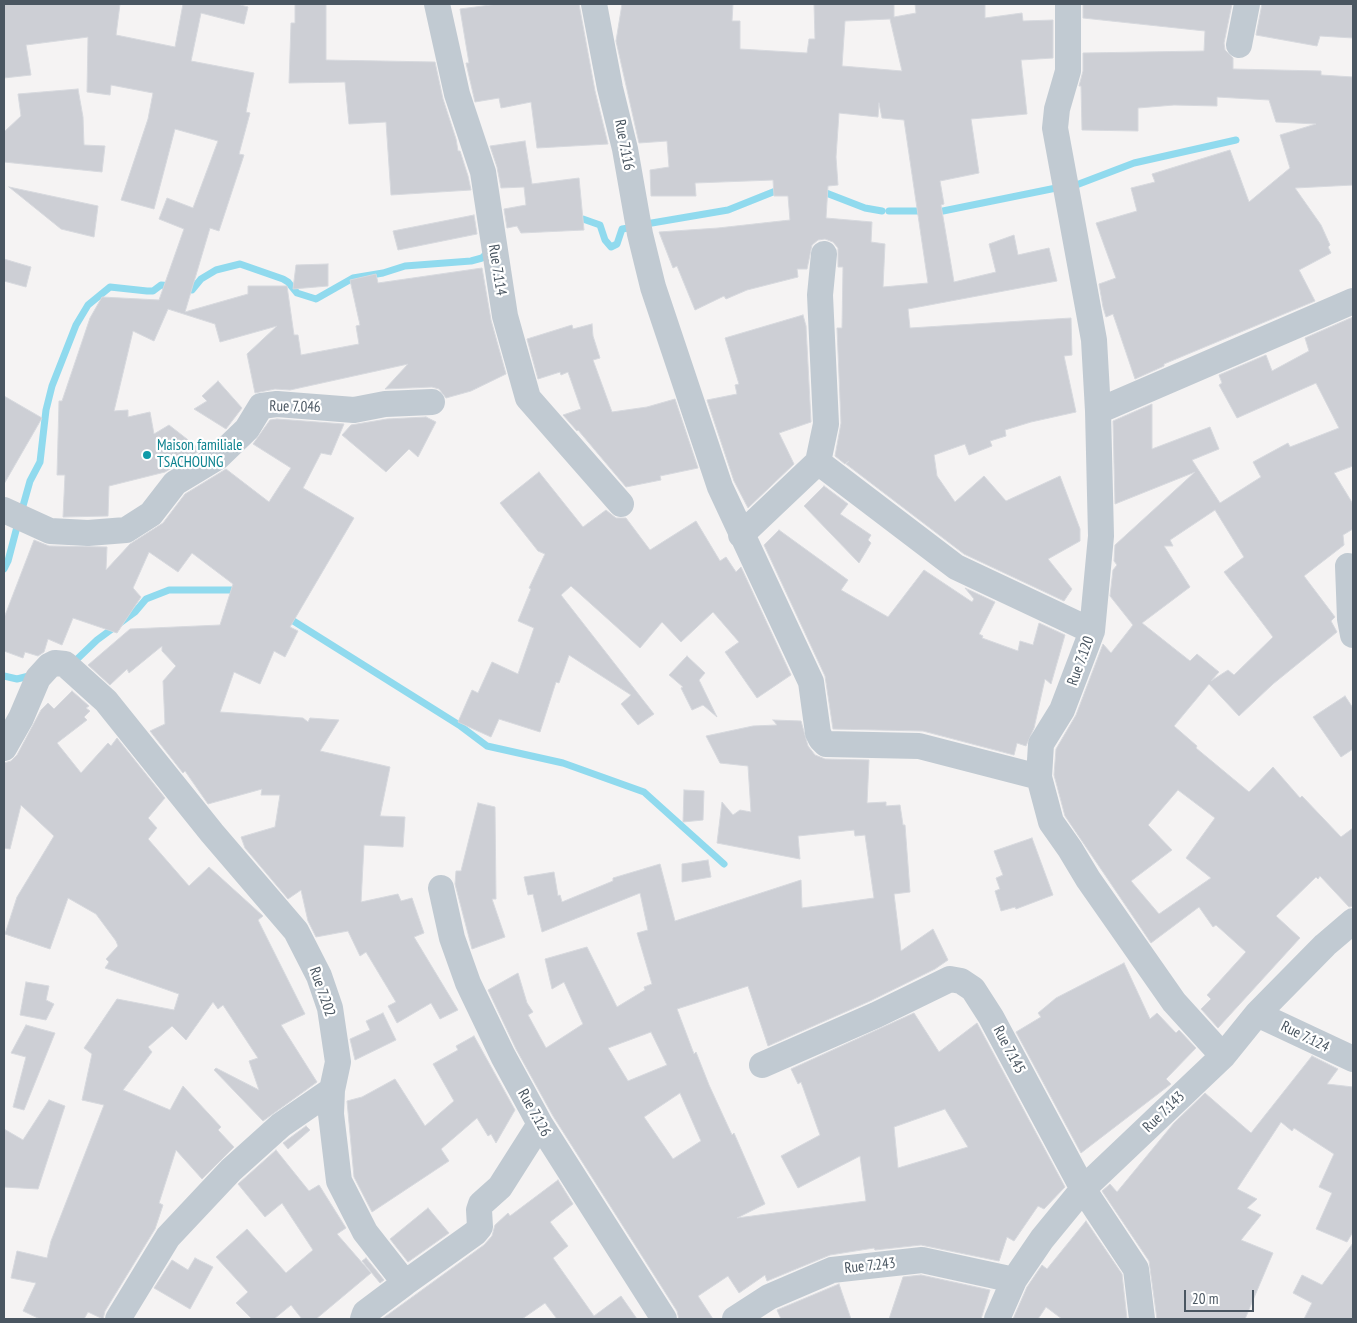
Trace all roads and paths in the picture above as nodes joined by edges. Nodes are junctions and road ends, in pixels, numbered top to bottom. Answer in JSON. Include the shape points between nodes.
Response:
{"nodes":[{"id":1,"x":437,"y":4,"type":"edge"},
{"id":2,"x":594,"y":4,"type":"edge"},
{"id":3,"x":1068,"y":4,"type":"edge"},
{"id":4,"x":1246,"y":4,"type":"edge"},
{"id":5,"x":1239,"y":46,"type":"dead end"},
{"id":6,"x":824,"y":254,"type":"dead end"},
{"id":7,"x":1353,"y":301,"type":"edge"},
{"id":8,"x":432,"y":402,"type":"dead end"},
{"id":9,"x":1098,"y":411,"type":"junction"},
{"id":10,"x":818,"y":462,"type":"junction"},
{"id":11,"x":622,"y":504,"type":"dead end"},
{"id":12,"x":4,"y":510,"type":"edge"},
{"id":13,"x":741,"y":535,"type":"junction"},
{"id":14,"x":1348,"y":566,"type":"dead end"},
{"id":15,"x":1092,"y":631,"type":"junction"},
{"id":16,"x":1353,"y":635,"type":"edge"},
{"id":17,"x":4,"y":748,"type":"edge"},
{"id":18,"x":1039,"y":777,"type":"junction"},
{"id":19,"x":442,"y":888,"type":"dead end"},
{"id":20,"x":1353,"y":921,"type":"edge"},
{"id":21,"x":1258,"y":1014,"type":"junction"},
{"id":22,"x":1223,"y":1056,"type":"junction"},
{"id":23,"x":1353,"y":1060,"type":"edge"},
{"id":24,"x":762,"y":1065,"type":"dead end"},
{"id":25,"x":332,"y":1090,"type":"junction"},
{"id":26,"x":540,"y":1124,"type":"junction"},
{"id":27,"x":1083,"y":1189,"type":"junction"},
{"id":28,"x":1014,"y":1280,"type":"junction"},
{"id":29,"x":405,"y":1283,"type":"junction"},
{"id":30,"x":118,"y":1319,"type":"edge"},
{"id":31,"x":363,"y":1319,"type":"edge"},
{"id":32,"x":664,"y":1319,"type":"edge"},
{"id":33,"x":735,"y":1319,"type":"edge"},
{"id":34,"x":997,"y":1319,"type":"edge"},
{"id":35,"x":1142,"y":1319,"type":"edge"}],
"edges":[{"from":1,"to":11,"type":"street","name":"Rue 7.114","via":[[457,94],[483,172],[505,316],[528,398]]},
{"from":2,"to":13,"type":"street","name":"Rue 7.116","via":[[653,286],[704,441]]},
{"from":3,"to":9,"type":"street","via":[[1068,71],[1055,128],[1094,340]]},
{"from":4,"to":5,"type":"street"},
{"from":6,"to":10,"type":"street","via":[[820,295],[826,424]]},
{"from":7,"to":9,"type":"street"},
{"from":8,"to":12,"type":"street","name":"Rue 7.046","via":[[384,404],[354,410],[277,404],[261,406],[247,429],[218,457],[175,483],[152,514],[126,530],[50,531]]},
{"from":9,"to":15,"type":"street","via":[[1102,536]]},
{"from":10,"to":13,"type":"street"},
{"from":10,"to":15,"type":"street","name":"Rue 7.120","via":[[956,567]]},
{"from":13,"to":18,"type":"street","name":"Rue 7.116","via":[[808,676],[818,734],[826,744],[919,746]]},
{"from":14,"to":16,"type":"street"},
{"from":15,"to":18,"type":"street","name":"Rue 7.120","via":[[1062,710],[1041,744]]},
{"from":17,"to":25,"type":"street","name":"Rue 7.202","via":[[38,678],[55,663],[65,664],[74,670],[106,701],[296,931],[319,976],[330,1008],[338,1062]]},
{"from":18,"to":22,"type":"street","name":"Rue 7.120","via":[[1051,822],[1088,879],[1174,1002]]},
{"from":19,"to":26,"type":"street","name":"Rue 7.126","via":[[452,938],[468,983]]},
{"from":20,"to":21,"type":"street","name":"Rue 7.143"},
{"from":21,"to":22,"type":"street","name":"Rue 7.143"},
{"from":21,"to":23,"type":"street","name":"Rue 7.124"},
{"from":22,"to":27,"type":"street","name":"Rue 7.143"},
{"from":24,"to":27,"type":"street","name":"Rue 7.145","via":[[950,979],[961,981],[973,989],[991,1017]]},
{"from":25,"to":29,"type":"street","name":"Rue 7.202","via":[[331,1114],[339,1181],[365,1232]]},
{"from":25,"to":30,"type":"street","via":[[281,1126],[206,1196],[168,1237]]},
{"from":26,"to":29,"type":"street","via":[[500,1187],[481,1204],[480,1227]]},
{"from":26,"to":32,"type":"street","name":"Rue 7.126"},
{"from":27,"to":28,"type":"street","name":"Rue 7.143"},
{"from":27,"to":35,"type":"street","name":"Rue 7.145","via":[[1136,1268]]},
{"from":28,"to":33,"type":"street","name":"Rue 7.243","via":[[922,1260],[832,1270],[769,1297]]},
{"from":28,"to":34,"type":"street","name":"Rue 7.143"},
{"from":29,"to":31,"type":"street","via":[[365,1313]]}]}
